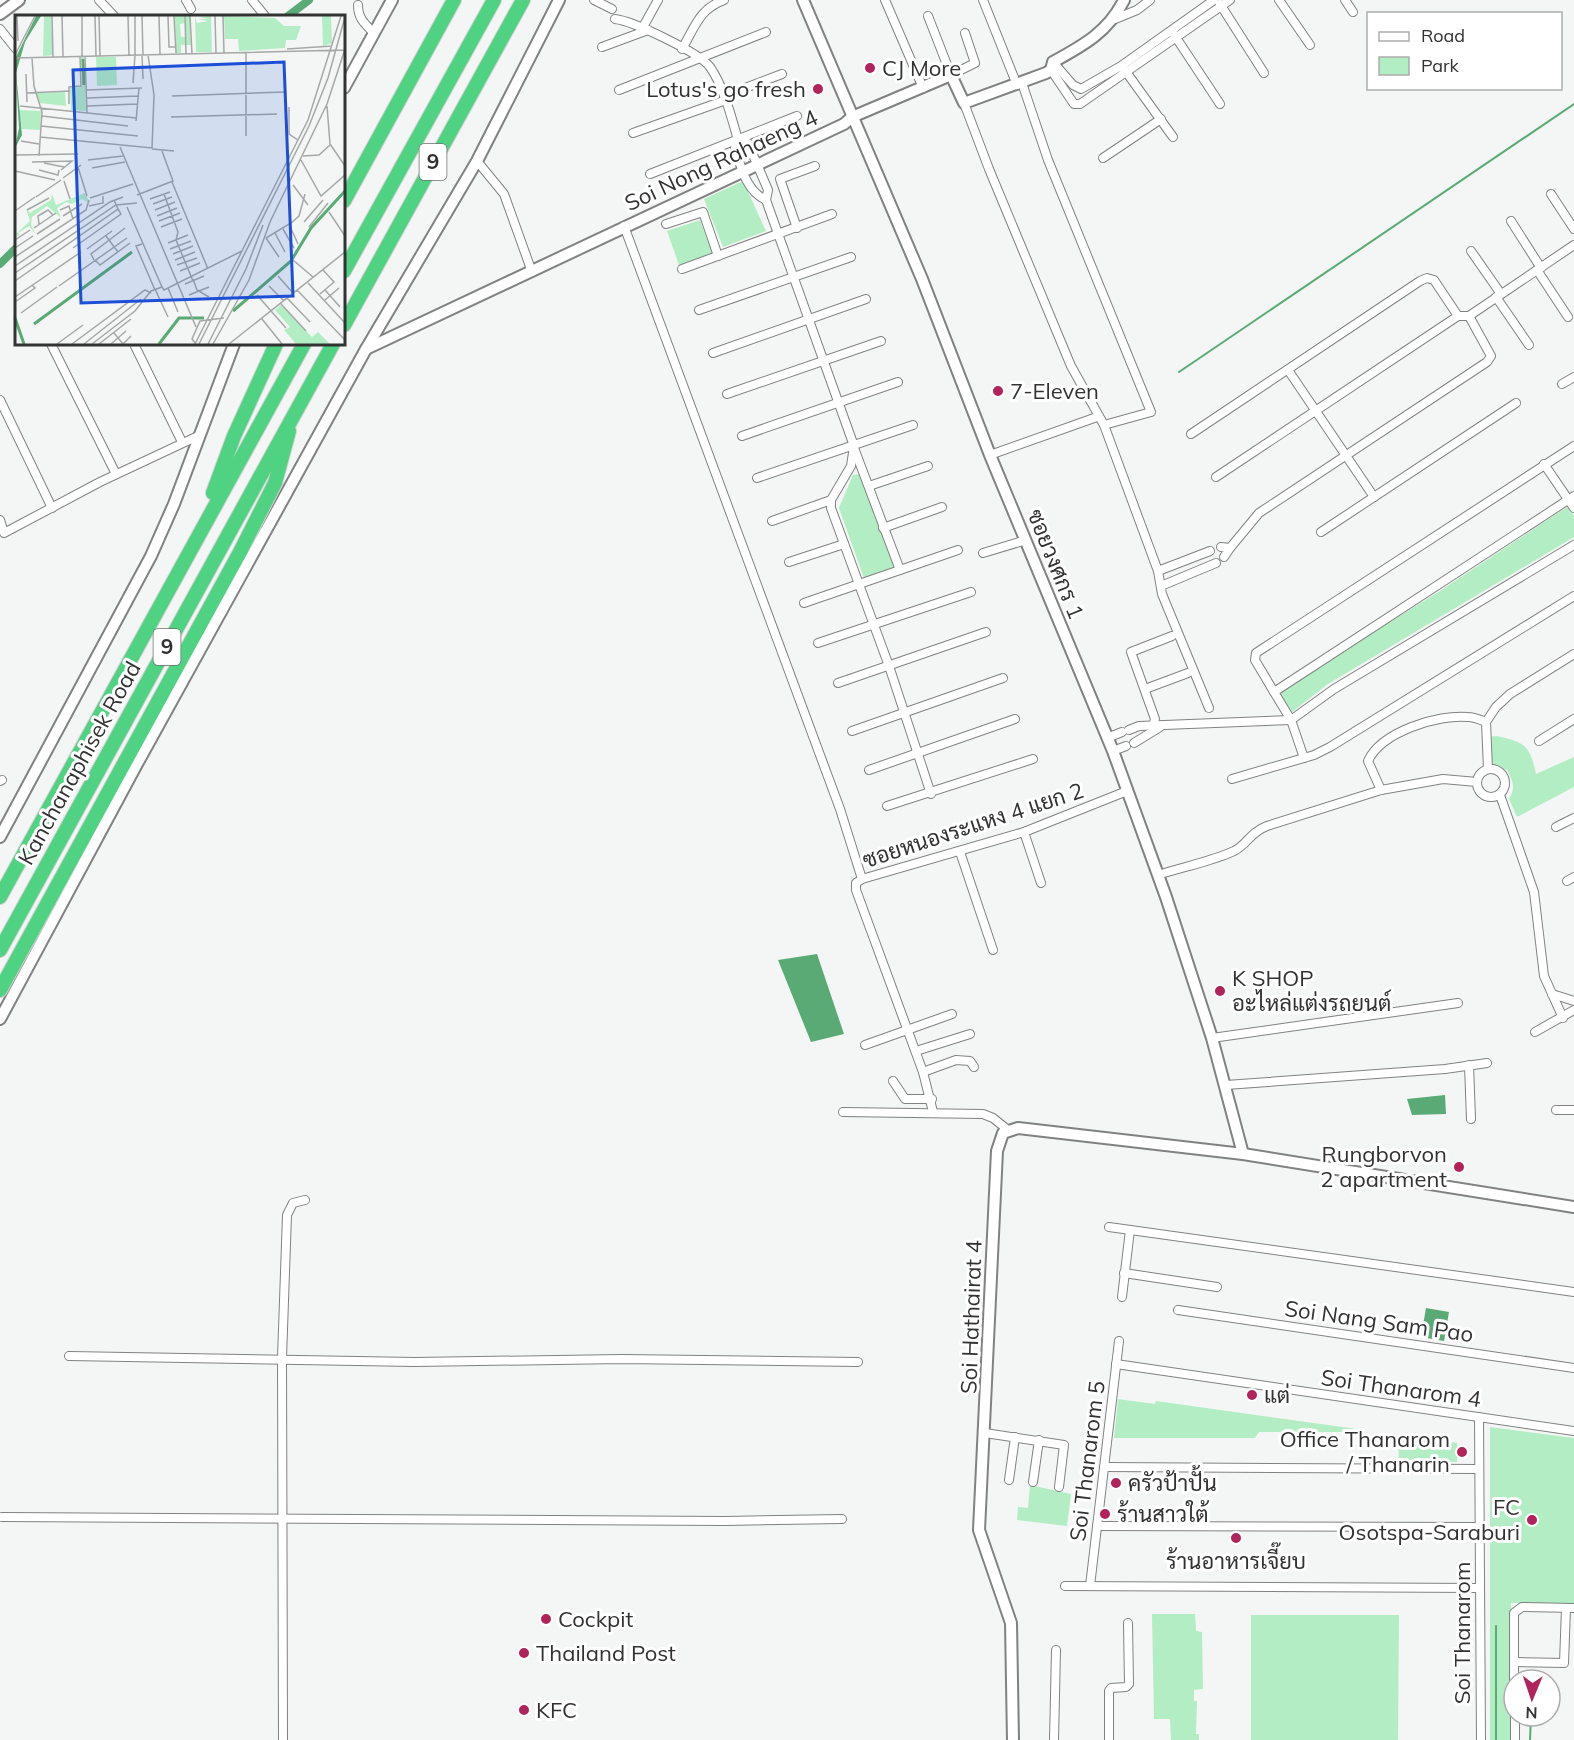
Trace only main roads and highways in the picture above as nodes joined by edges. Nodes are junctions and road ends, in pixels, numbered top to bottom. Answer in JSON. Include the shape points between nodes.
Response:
{"nodes":[{"id":1,"x":454,"y":0,"type":"edge"},
{"id":2,"x":494,"y":0,"type":"edge"},
{"id":3,"x":524,"y":0,"type":"edge"},
{"id":4,"x":345,"y":199,"type":"edge"},
{"id":5,"x":345,"y":269,"type":"edge"},
{"id":6,"x":345,"y":323,"type":"edge"},
{"id":7,"x":276,"y":345,"type":"edge"},
{"id":8,"x":302,"y":345,"type":"edge"},
{"id":9,"x":332,"y":345,"type":"edge"},
{"id":10,"x":291,"y":420,"type":"junction"},
{"id":11,"x":199,"y":532,"type":"junction"},
{"id":12,"x":137,"y":739,"type":"junction"},
{"id":13,"x":82,"y":802,"type":"junction"},
{"id":14,"x":0,"y":897,"type":"edge"},
{"id":15,"x":0,"y":950,"type":"edge"},
{"id":16,"x":0,"y":990,"type":"edge"}],
"edges":[{"from":1,"to":4,"type":"highway"},
{"from":2,"to":5,"type":"highway","number":"9"},
{"from":3,"to":6,"type":"highway","number":"9"},
{"from":7,"to":11,"type":"highway","via":[[234,436]]},
{"from":8,"to":11,"type":"highway","name":"Kanchanaphisek Road","number":"9"},
{"from":9,"to":10,"type":"highway","name":"Kanchanaphisek Road","number":"9"},
{"from":10,"to":12,"type":"highway","via":[[275,483]]},
{"from":10,"to":13,"type":"highway","name":"Kanchanaphisek Road","number":"9"},
{"from":11,"to":14,"type":"highway","name":"Kanchanaphisek Road","number":"9"},
{"from":12,"to":13,"type":"highway"},
{"from":12,"to":16,"type":"highway"},
{"from":13,"to":15,"type":"highway","name":"Kanchanaphisek Road","number":"9"}]}
